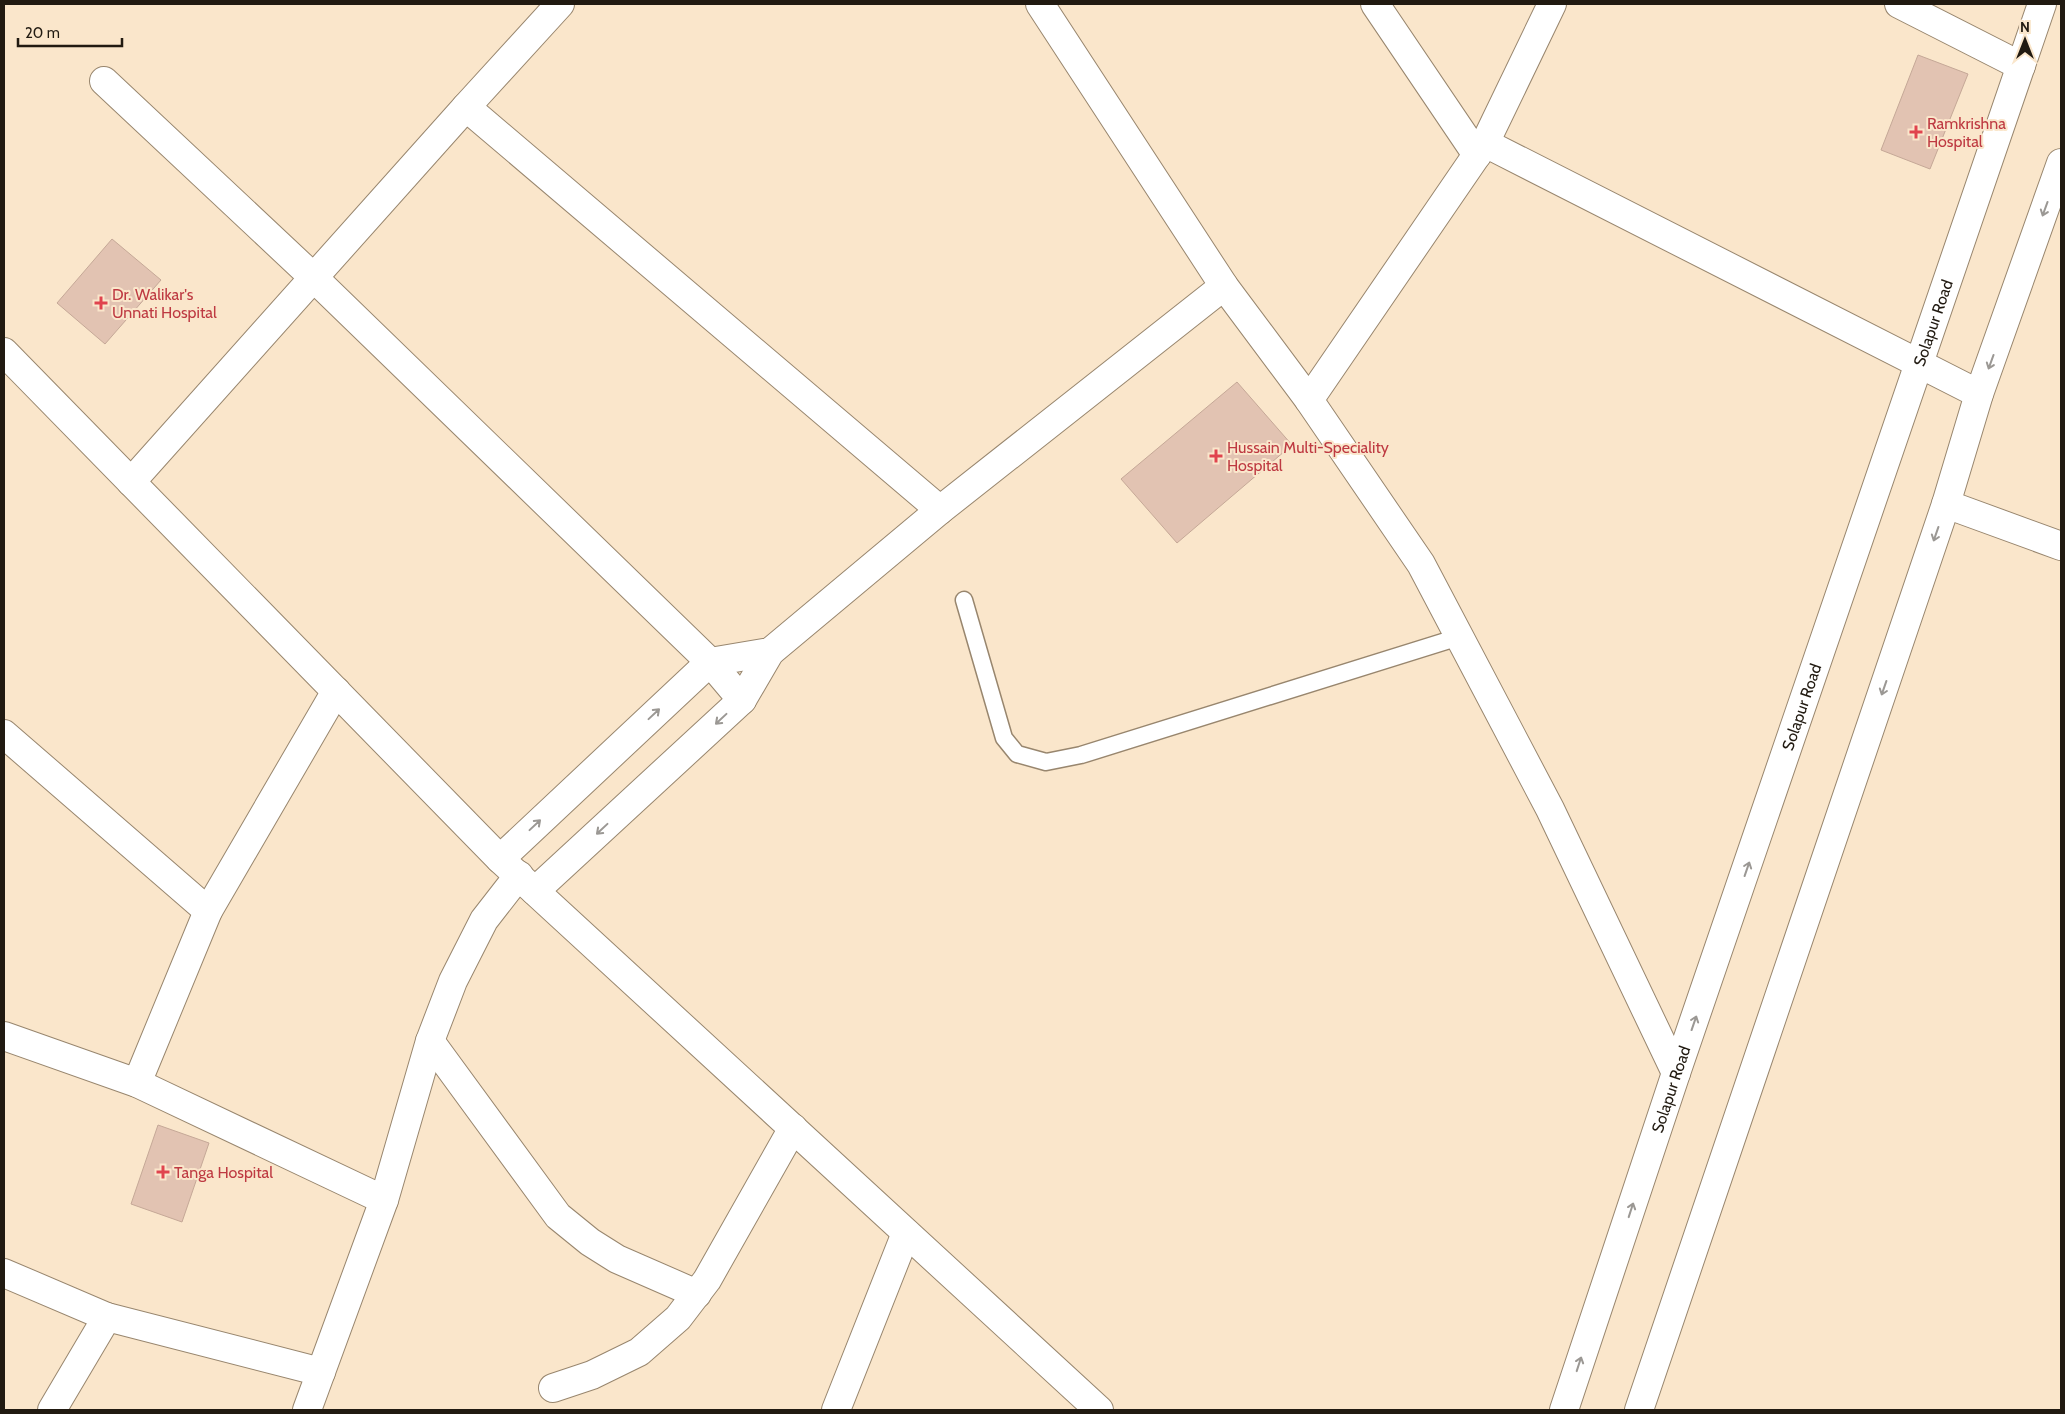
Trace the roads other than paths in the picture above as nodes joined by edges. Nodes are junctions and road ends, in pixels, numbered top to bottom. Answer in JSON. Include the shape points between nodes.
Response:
{"nodes":[{"id":1,"x":560,"y":4,"type":"edge"},
{"id":2,"x":1040,"y":4,"type":"edge"},
{"id":3,"x":1375,"y":4,"type":"edge"},
{"id":4,"x":1552,"y":4,"type":"edge"},
{"id":5,"x":1899,"y":4,"type":"edge"},
{"id":6,"x":2042,"y":4,"type":"edge"},
{"id":7,"x":2021,"y":66,"type":"junction"},
{"id":8,"x":104,"y":81,"type":"dead end"},
{"id":9,"x":466,"y":107,"type":"junction"},
{"id":10,"x":1481,"y":149,"type":"junction"},
{"id":11,"x":2061,"y":163,"type":"edge"},
{"id":12,"x":314,"y":278,"type":"junction"},
{"id":13,"x":1224,"y":286,"type":"junction"},
{"id":14,"x":4,"y":352,"type":"edge"},
{"id":15,"x":1918,"y":363,"type":"junction"},
{"id":16,"x":1979,"y":394,"type":"junction"},
{"id":17,"x":1309,"y":400,"type":"junction"},
{"id":18,"x":131,"y":482,"type":"junction"},
{"id":19,"x":1946,"y":504,"type":"junction"},
{"id":20,"x":940,"y":510,"type":"junction"},
{"id":21,"x":2061,"y":546,"type":"edge"},
{"id":22,"x":964,"y":600,"type":"dead end"},
{"id":23,"x":1459,"y":636,"type":"junction"},
{"id":24,"x":770,"y":652,"type":"junction"},
{"id":25,"x":710,"y":662,"type":"junction"},
{"id":26,"x":336,"y":691,"type":"junction"},
{"id":27,"x":742,"y":700,"type":"junction"},
{"id":28,"x":4,"y":734,"type":"edge"},
{"id":29,"x":518,"y":875,"type":"junction"},
{"id":30,"x":208,"y":911,"type":"junction"},
{"id":31,"x":4,"y":1036,"type":"edge"},
{"id":32,"x":430,"y":1041,"type":"junction"},
{"id":33,"x":1676,"y":1073,"type":"junction"},
{"id":34,"x":137,"y":1083,"type":"junction"},
{"id":35,"x":793,"y":1128,"type":"junction"},
{"id":36,"x":384,"y":1200,"type":"junction"},
{"id":37,"x":906,"y":1233,"type":"junction"},
{"id":38,"x":4,"y":1273,"type":"edge"},
{"id":39,"x":697,"y":1294,"type":"junction"},
{"id":40,"x":107,"y":1317,"type":"junction"},
{"id":41,"x":321,"y":1372,"type":"junction"},
{"id":42,"x":553,"y":1388,"type":"dead end"},
{"id":43,"x":843,"y":1406,"type":"edge"},
{"id":44,"x":52,"y":1410,"type":"edge"},
{"id":45,"x":307,"y":1410,"type":"edge"},
{"id":46,"x":1098,"y":1410,"type":"edge"},
{"id":47,"x":1564,"y":1410,"type":"edge"},
{"id":48,"x":1639,"y":1410,"type":"edge"}],
"edges":[{"from":1,"to":9,"type":"street"},
{"from":2,"to":13,"type":"street"},
{"from":3,"to":10,"type":"street"},
{"from":4,"to":10,"type":"street"},
{"from":5,"to":7,"type":"street"},
{"from":6,"to":7,"type":"street","name":"Solapur Road"},
{"from":7,"to":15,"type":"street","name":"Solapur Road"},
{"from":8,"to":12,"type":"street"},
{"from":9,"to":12,"type":"street"},
{"from":9,"to":20,"type":"street"},
{"from":10,"to":15,"type":"street"},
{"from":10,"to":17,"type":"street"},
{"from":11,"to":16,"type":"street","one_way":true},
{"from":12,"to":18,"type":"street"},
{"from":12,"to":25,"type":"street"},
{"from":13,"to":17,"type":"street"},
{"from":13,"to":20,"type":"street"},
{"from":14,"to":18,"type":"street"},
{"from":15,"to":16,"type":"street"},
{"from":33,"to":15,"type":"street","name":"Solapur Road","one_way":true},
{"from":16,"to":19,"type":"street"},
{"from":17,"to":23,"type":"street","via":[[1421,564]]},
{"from":18,"to":26,"type":"street"},
{"from":19,"to":21,"type":"street"},
{"from":19,"to":48,"type":"street","one_way":true},
{"from":20,"to":24,"type":"street"},
{"from":22,"to":23,"type":"lane","via":[[1004,738],[1017,754],[1046,762],[1081,755]]},
{"from":23,"to":33,"type":"street","via":[[1550,809]]},
{"from":24,"to":25,"type":"street"},
{"from":24,"to":27,"type":"street"},
{"from":25,"to":27,"type":"street"},
{"from":29,"to":25,"type":"street","one_way":true},
{"from":26,"to":29,"type":"street"},
{"from":26,"to":30,"type":"street"},
{"from":27,"to":29,"type":"street","one_way":true},
{"from":28,"to":30,"type":"street"},
{"from":29,"to":32,"type":"street","via":[[484,920],[453,981]]},
{"from":29,"to":35,"type":"street"},
{"from":30,"to":34,"type":"street"},
{"from":31,"to":34,"type":"street"},
{"from":32,"to":36,"type":"street"},
{"from":32,"to":39,"type":"street","via":[[558,1216],[590,1242],[617,1258]]},
{"from":47,"to":33,"type":"street","name":"Solapur Road","one_way":true},
{"from":34,"to":36,"type":"street"},
{"from":35,"to":37,"type":"street"},
{"from":35,"to":39,"type":"street","via":[[708,1280]]},
{"from":36,"to":41,"type":"street"},
{"from":37,"to":43,"type":"street"},
{"from":37,"to":46,"type":"street"},
{"from":38,"to":40,"type":"street"},
{"from":39,"to":42,"type":"street","via":[[678,1318],[639,1352],[592,1375]]},
{"from":40,"to":41,"type":"street"},
{"from":40,"to":44,"type":"street"},
{"from":41,"to":45,"type":"street"}]}
